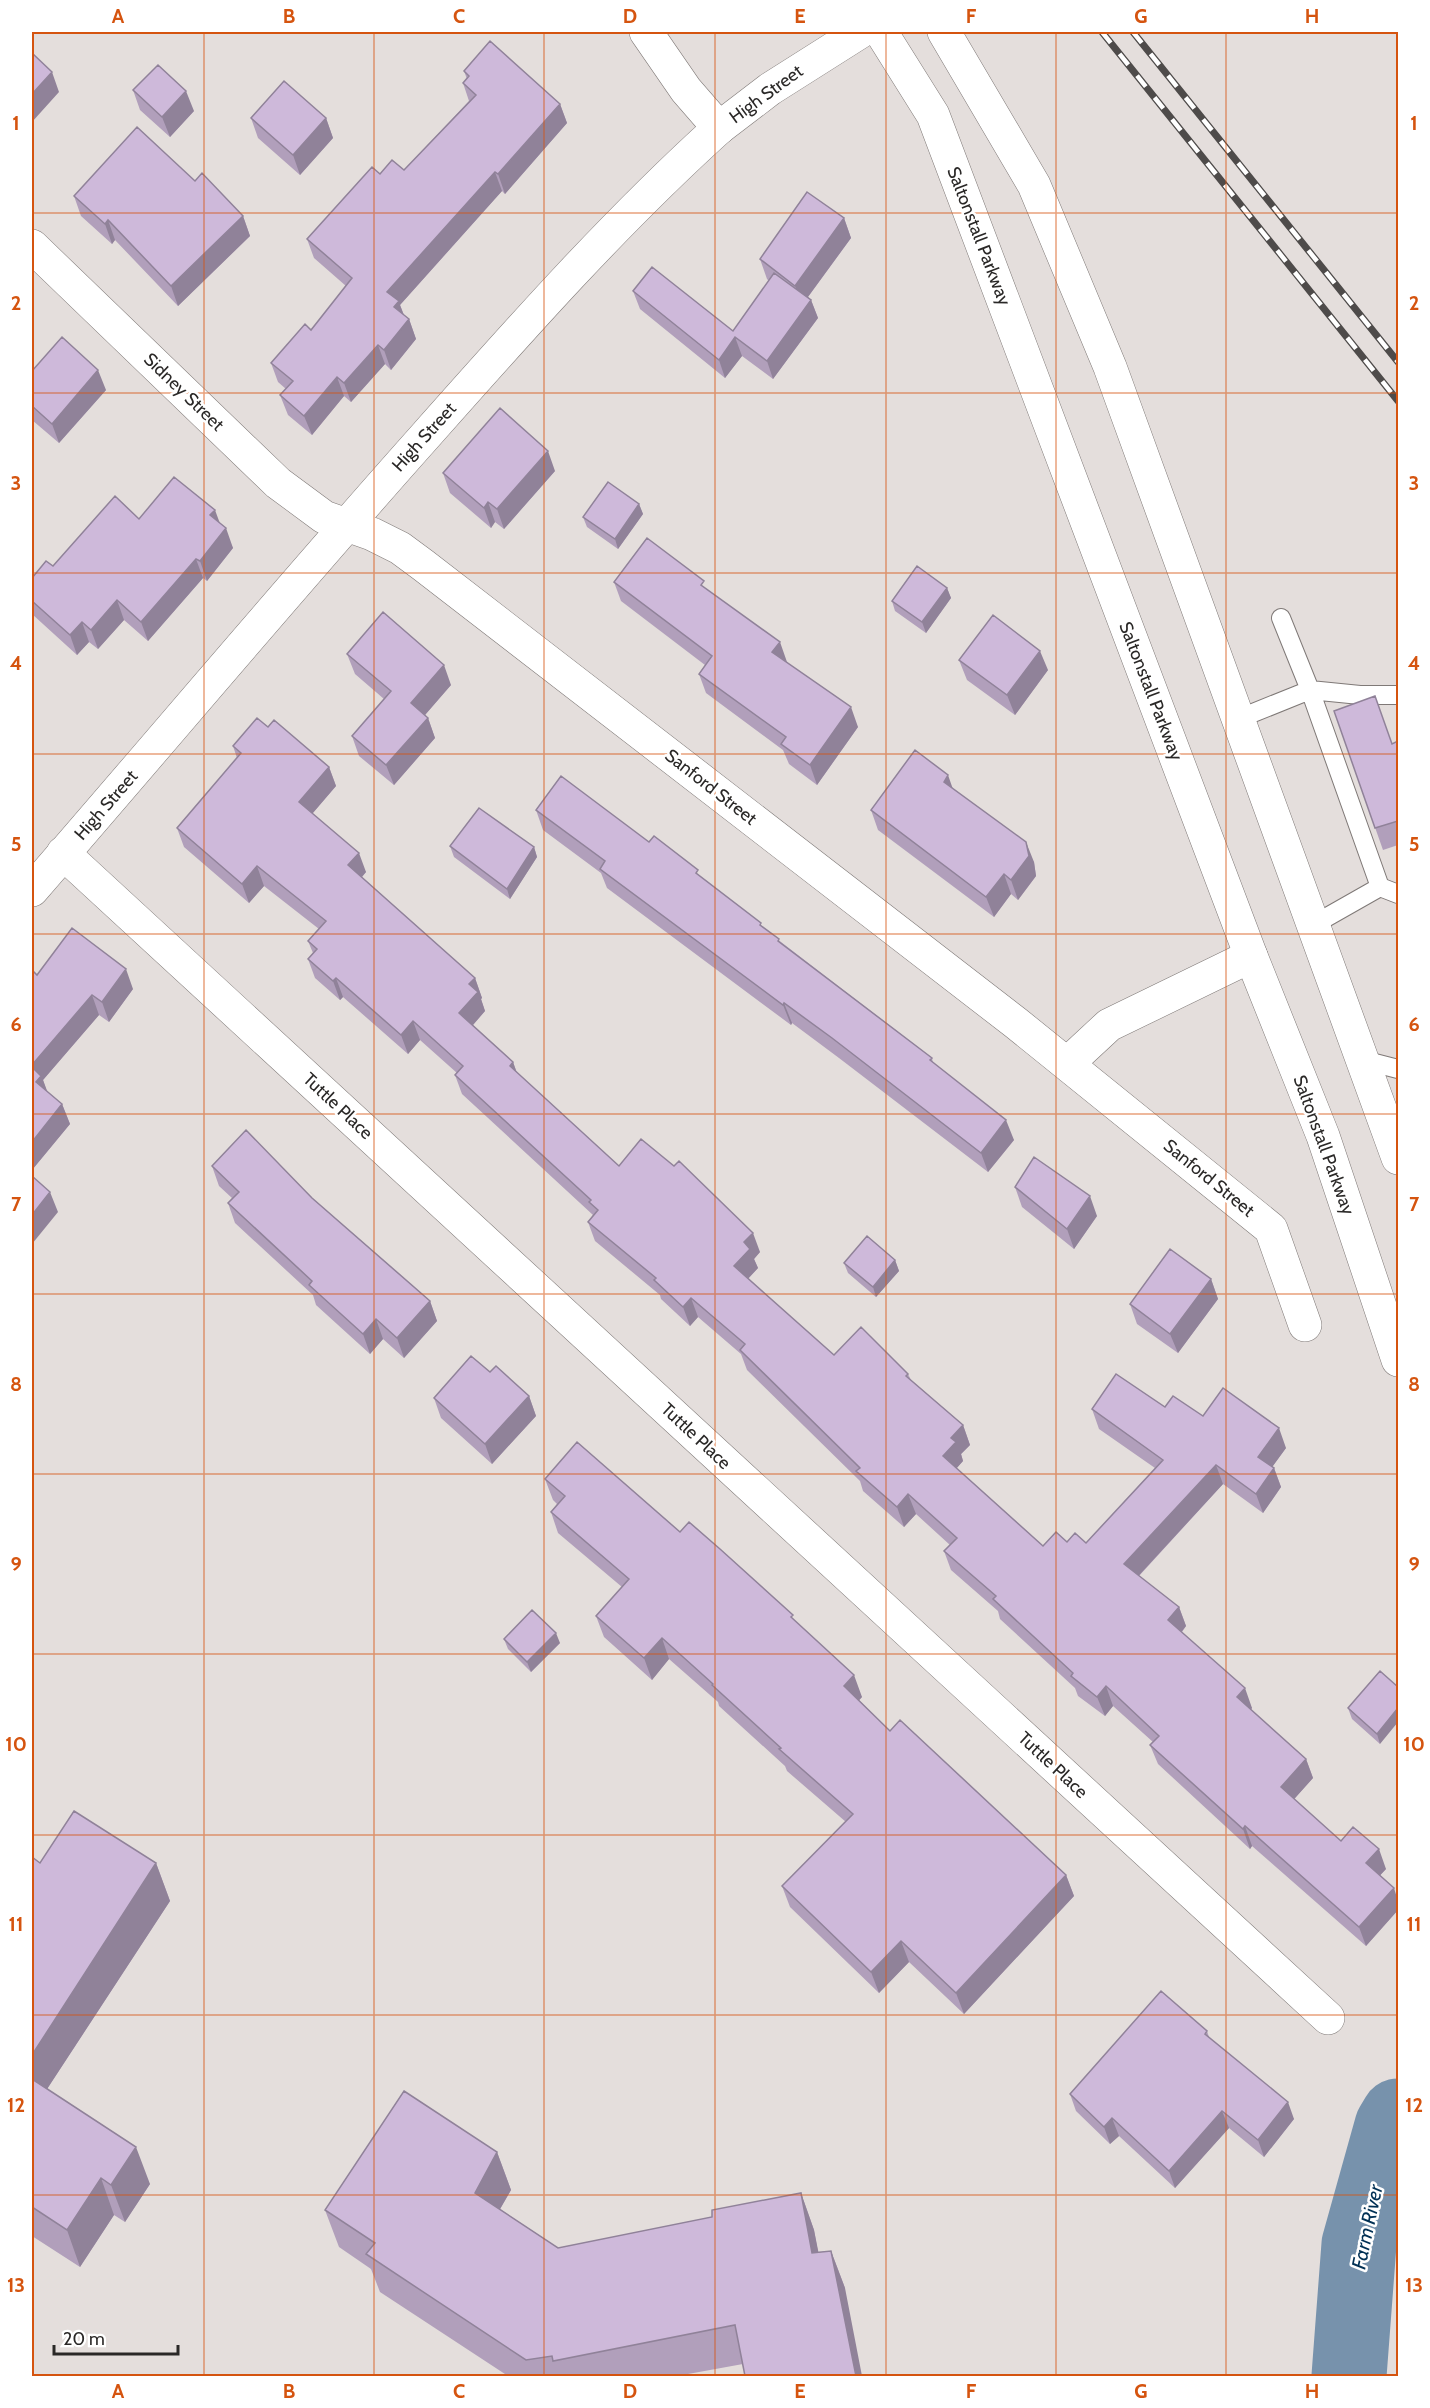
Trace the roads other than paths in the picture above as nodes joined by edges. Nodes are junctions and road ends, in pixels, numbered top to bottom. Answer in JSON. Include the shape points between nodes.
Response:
{"nodes":[{"id":1,"x":646,"y":32,"type":"edge"},
{"id":2,"x":860,"y":32,"type":"edge"},
{"id":3,"x":881,"y":32,"type":"edge"},
{"id":4,"x":944,"y":32,"type":"edge"},
{"id":5,"x":719,"y":128,"type":"junction"},
{"id":6,"x":32,"y":246,"type":"edge"},
{"id":7,"x":345,"y":526,"type":"junction"},
{"id":8,"x":1281,"y":618,"type":"dead end"},
{"id":9,"x":1310,"y":690,"type":"junction"},
{"id":10,"x":1398,"y":695,"type":"edge"},
{"id":11,"x":1238,"y":720,"type":"junction"},
{"id":12,"x":63,"y":853,"type":"junction"},
{"id":13,"x":1380,"y":887,"type":"junction"},
{"id":14,"x":32,"y":890,"type":"edge"},
{"id":15,"x":1398,"y":894,"type":"edge"},
{"id":16,"x":1313,"y":925,"type":"junction"},
{"id":17,"x":1251,"y":956,"type":"junction"},
{"id":18,"x":1363,"y":1060,"type":"junction"},
{"id":19,"x":1067,"y":1064,"type":"junction"},
{"id":20,"x":1398,"y":1069,"type":"edge"},
{"id":21,"x":1398,"y":1158,"type":"edge"},
{"id":22,"x":1305,"y":1325,"type":"dead end"},
{"id":23,"x":1398,"y":1360,"type":"edge"},
{"id":24,"x":1328,"y":2018,"type":"dead end"}],
"edges":[{"from":1,"to":5,"type":"main road","via":[[686,90]]},
{"from":2,"to":5,"type":"main road","name":"High Street","via":[[770,89]]},
{"from":3,"to":17,"type":"main road","name":"Saltonstall Parkway","via":[[933,116]]},
{"from":4,"to":11,"type":"main road","via":[[1034,185],[1110,368]]},
{"from":5,"to":7,"type":"main road","name":"High Street","via":[[606,236]]},
{"from":6,"to":7,"type":"main road","name":"Sidney Street","via":[[278,483],[324,517]]},
{"from":7,"to":12,"type":"main road","name":"High Street"},
{"from":7,"to":19,"type":"main road","name":"Sanford Street","via":[[400,548],[423,565]]},
{"from":8,"to":9,"type":"lane"},
{"from":9,"to":10,"type":"lane"},
{"from":9,"to":11,"type":"lane"},
{"from":9,"to":13,"type":"lane"},
{"from":11,"to":16,"type":"main road"},
{"from":12,"to":14,"type":"main road","name":"High Street"},
{"from":12,"to":24,"type":"main road","name":"Tuttle Place"},
{"from":13,"to":15,"type":"lane"},
{"from":13,"to":16,"type":"lane"},
{"from":16,"to":18,"type":"main road"},
{"from":17,"to":19,"type":"main road","via":[[1109,1025]]},
{"from":17,"to":23,"type":"main road","name":"Saltonstall Parkway","via":[[1323,1136]]},
{"from":18,"to":20,"type":"lane"},
{"from":18,"to":21,"type":"main road"},
{"from":19,"to":22,"type":"main road","name":"Sanford Street","via":[[1271,1229]]}]}
